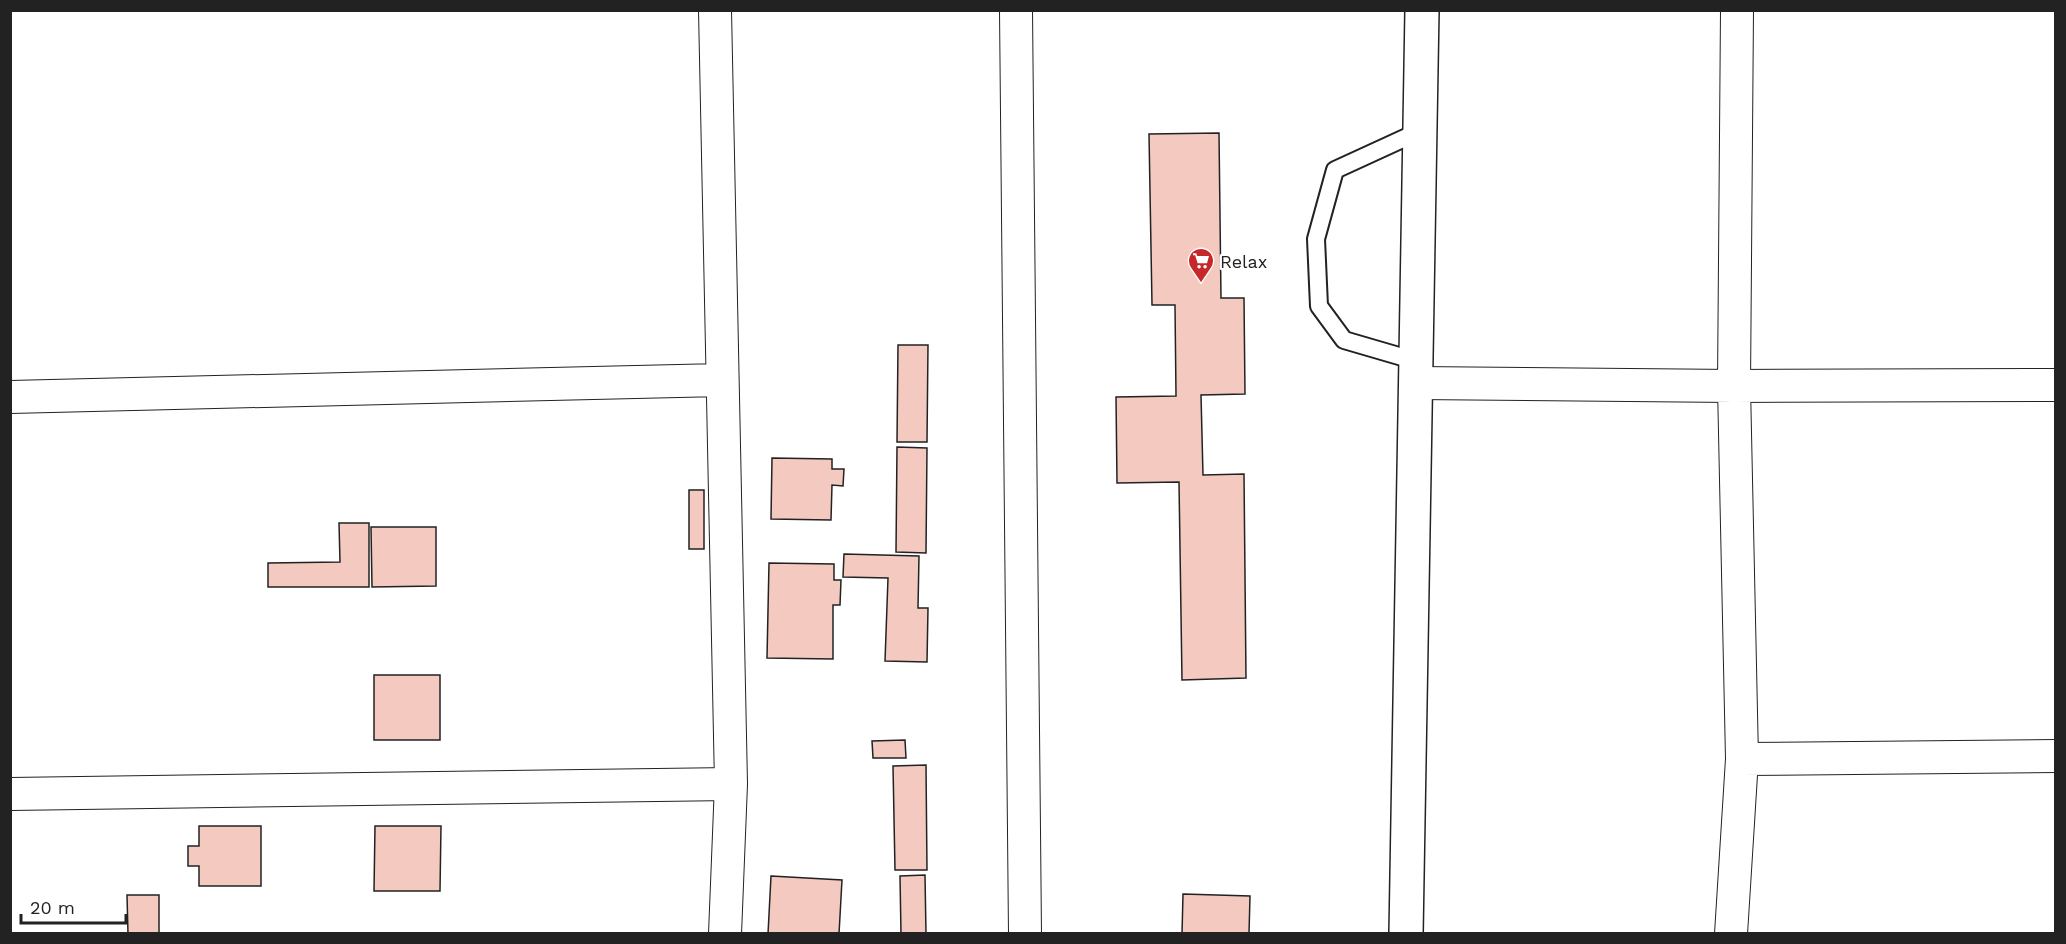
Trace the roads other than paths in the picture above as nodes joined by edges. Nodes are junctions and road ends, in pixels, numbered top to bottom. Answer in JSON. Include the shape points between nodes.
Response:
{"nodes":[{"id":1,"x":715,"y":10,"type":"edge"},
{"id":2,"x":1016,"y":10,"type":"edge"},
{"id":3,"x":1422,"y":10,"type":"edge"},
{"id":4,"x":1737,"y":10,"type":"edge"},
{"id":5,"x":1420,"y":131,"type":"junction"},
{"id":6,"x":1416,"y":372,"type":"junction"},
{"id":7,"x":722,"y":380,"type":"junction"},
{"id":8,"x":2055,"y":385,"type":"edge"},
{"id":9,"x":1734,"y":387,"type":"junction"},
{"id":10,"x":10,"y":397,"type":"edge"},
{"id":11,"x":2055,"y":756,"type":"edge"},
{"id":12,"x":1742,"y":759,"type":"junction"},
{"id":13,"x":731,"y":784,"type":"junction"},
{"id":14,"x":10,"y":794,"type":"edge"},
{"id":15,"x":725,"y":933,"type":"edge"},
{"id":16,"x":1025,"y":933,"type":"edge"},
{"id":17,"x":1406,"y":933,"type":"edge"},
{"id":18,"x":1731,"y":933,"type":"edge"}],
"edges":[{"from":1,"to":7,"type":"street"},
{"from":2,"to":16,"type":"street"},
{"from":3,"to":5,"type":"highway"},
{"from":4,"to":9,"type":"street"},
{"from":5,"to":6,"type":"highway"},
{"from":5,"to":6,"type":"lane","via":[[1335,170],[1316,239],[1319,306],[1344,340]]},
{"from":6,"to":9,"type":"street"},
{"from":6,"to":17,"type":"highway"},
{"from":7,"to":10,"type":"street"},
{"from":7,"to":13,"type":"street"},
{"from":8,"to":9,"type":"street"},
{"from":9,"to":12,"type":"street"},
{"from":11,"to":12,"type":"street"},
{"from":12,"to":18,"type":"street"},
{"from":13,"to":14,"type":"street"},
{"from":13,"to":15,"type":"street"}]}
